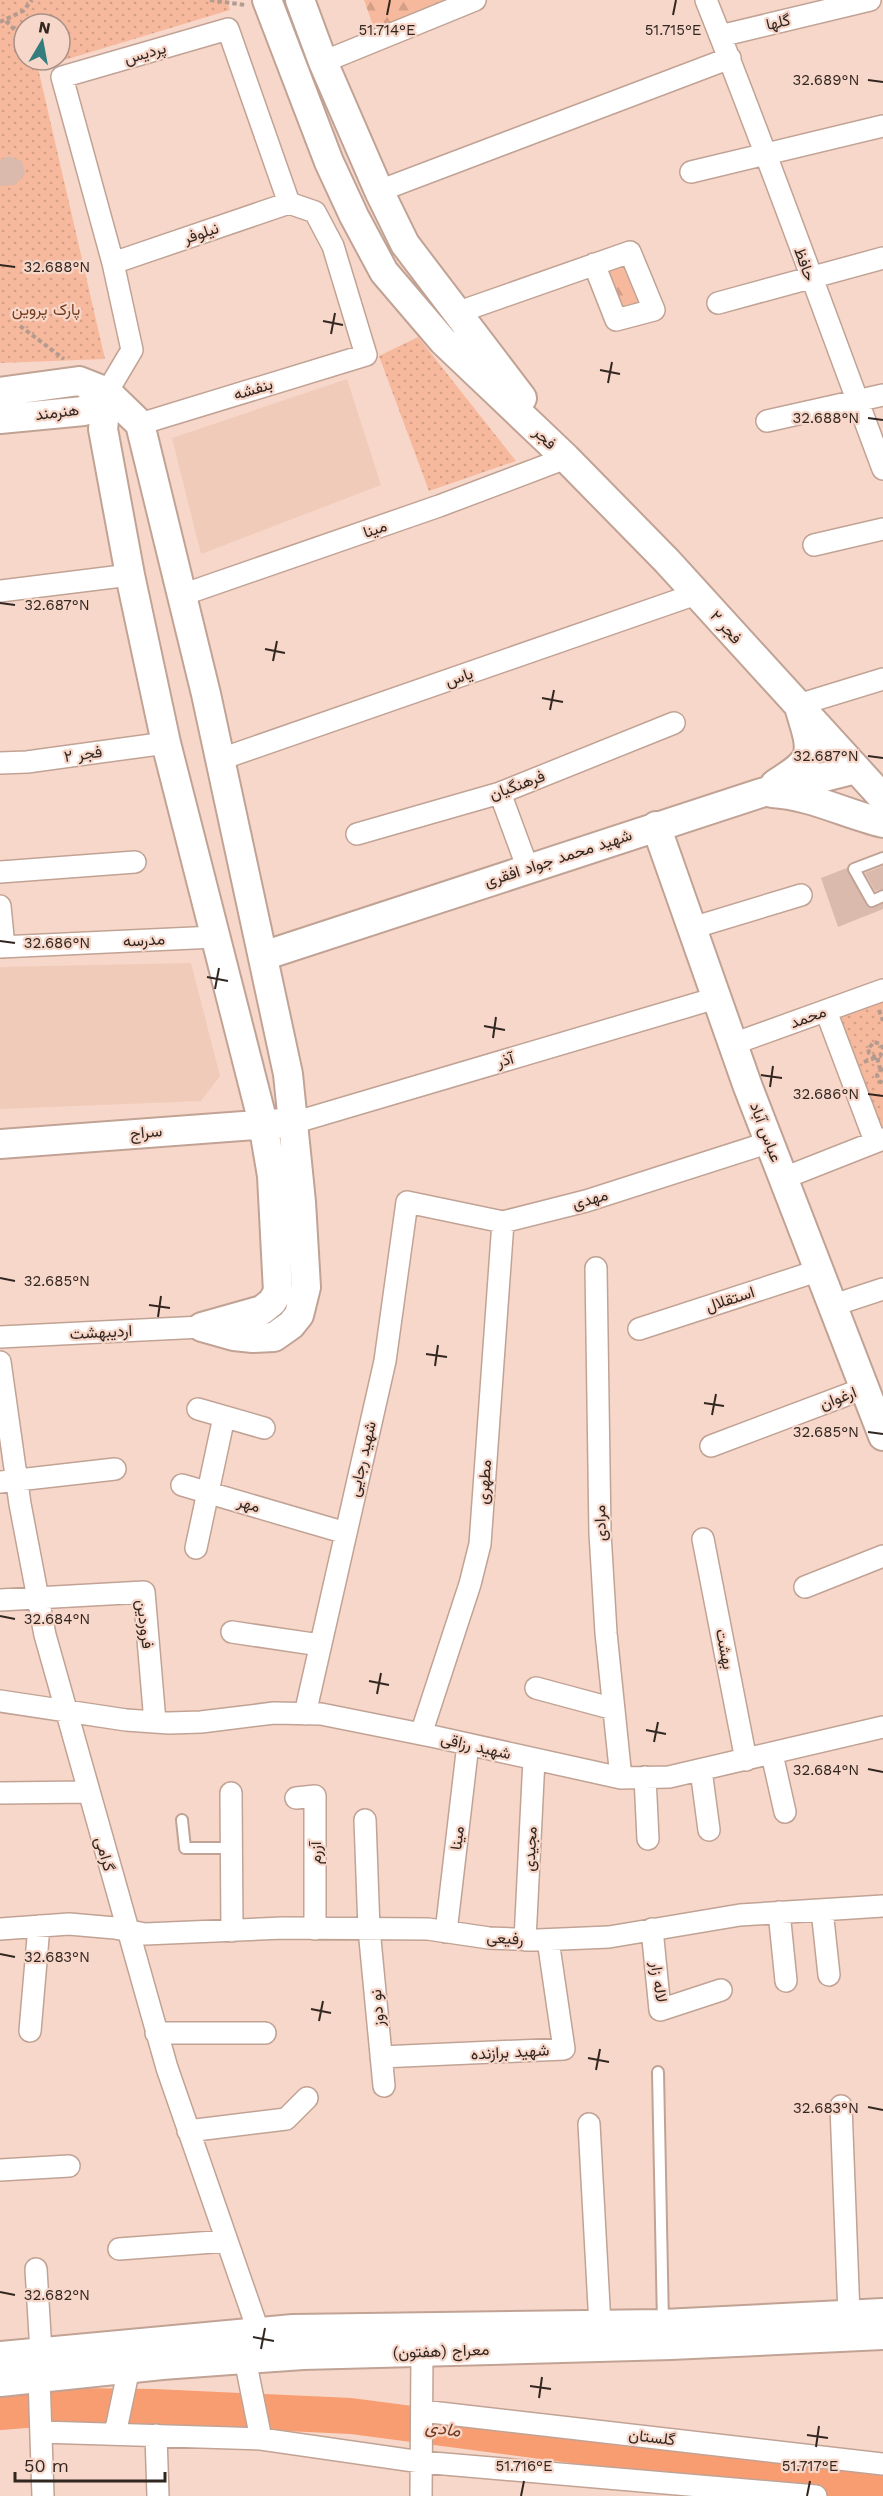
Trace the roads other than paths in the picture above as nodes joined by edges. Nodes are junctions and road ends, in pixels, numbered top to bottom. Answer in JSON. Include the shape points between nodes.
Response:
{"nodes":[{"id":1,"x":300,"y":0,"type":"edge"},
{"id":2,"x":475,"y":0,"type":"edge"},
{"id":3,"x":706,"y":0,"type":"edge"},
{"id":4,"x":870,"y":0,"type":"edge"},
{"id":5,"x":269,"y":4,"type":"edge"},
{"id":6,"x":720,"y":36,"type":"junction"},
{"id":7,"x":730,"y":58,"type":"junction"},
{"id":8,"x":324,"y":62,"type":"junction"},
{"id":9,"x":883,"y":126,"type":"edge"},
{"id":10,"x":767,"y":154,"type":"junction"},
{"id":11,"x":692,"y":172,"type":"dead end"},
{"id":12,"x":379,"y":192,"type":"junction"},
{"id":13,"x":290,"y":203,"type":"junction"},
{"id":14,"x":883,"y":258,"type":"edge"},
{"id":15,"x":113,"y":263,"type":"junction"},
{"id":16,"x":594,"y":264,"type":"dead end"},
{"id":17,"x":810,"y":278,"type":"junction"},
{"id":18,"x":718,"y":303,"type":"dead end"},
{"id":19,"x":459,"y":312,"type":"junction"},
{"id":20,"x":0,"y":392,"type":"edge"},
{"id":21,"x":107,"y":392,"type":"junction"},
{"id":22,"x":883,"y":395,"type":"edge"},
{"id":23,"x":858,"y":402,"type":"junction"},
{"id":24,"x":0,"y":418,"type":"edge"},
{"id":25,"x":767,"y":421,"type":"dead end"},
{"id":26,"x":140,"y":424,"type":"junction"},
{"id":27,"x":566,"y":458,"type":"junction"},
{"id":28,"x":883,"y":469,"type":"edge"},
{"id":29,"x":883,"y":529,"type":"edge"},
{"id":30,"x":814,"y":545,"type":"dead end"},
{"id":31,"x":130,"y":575,"type":"junction"},
{"id":32,"x":0,"y":591,"type":"edge"},
{"id":33,"x":696,"y":594,"type":"junction"},
{"id":34,"x":182,"y":596,"type":"junction"},
{"id":35,"x":883,"y":679,"type":"edge"},
{"id":36,"x":798,"y":705,"type":"junction"},
{"id":37,"x":674,"y":723,"type":"dead end"},
{"id":38,"x":166,"y":743,"type":"junction"},
{"id":39,"x":221,"y":759,"type":"junction"},
{"id":40,"x":0,"y":763,"type":"edge"},
{"id":41,"x":856,"y":769,"type":"junction"},
{"id":42,"x":500,"y":793,"type":"junction"},
{"id":43,"x":761,"y":793,"type":"junction"},
{"id":44,"x":883,"y":798,"type":"edge"},
{"id":45,"x":883,"y":823,"type":"edge"},
{"id":46,"x":656,"y":826,"type":"junction"},
{"id":47,"x":357,"y":834,"type":"dead end"},
{"id":48,"x":883,"y":858,"type":"edge"},
{"id":49,"x":135,"y":862,"type":"dead end"},
{"id":50,"x":528,"y":869,"type":"junction"},
{"id":51,"x":0,"y":872,"type":"edge"},
{"id":52,"x":801,"y":895,"type":"dead end"},
{"id":53,"x":883,"y":896,"type":"edge"},
{"id":54,"x":0,"y":906,"type":"edge"},
{"id":55,"x":692,"y":928,"type":"junction"},
{"id":56,"x":215,"y":937,"type":"junction"},
{"id":57,"x":2,"y":947,"type":"edge"},
{"id":58,"x":263,"y":956,"type":"junction"},
{"id":59,"x":883,"y":990,"type":"edge"},
{"id":60,"x":716,"y":998,"type":"junction"},
{"id":61,"x":826,"y":1011,"type":"junction"},
{"id":62,"x":733,"y":1044,"type":"junction"},
{"id":63,"x":262,"y":1123,"type":"junction"},
{"id":64,"x":293,"y":1123,"type":"junction"},
{"id":65,"x":879,"y":1140,"type":"edge"},
{"id":66,"x":770,"y":1142,"type":"junction"},
{"id":67,"x":0,"y":1144,"type":"edge"},
{"id":68,"x":784,"y":1178,"type":"junction"},
{"id":69,"x":407,"y":1202,"type":"joint"},
{"id":70,"x":503,"y":1221,"type":"junction"},
{"id":71,"x":596,"y":1268,"type":"dead end"},
{"id":72,"x":820,"y":1270,"type":"junction"},
{"id":73,"x":883,"y":1288,"type":"edge"},
{"id":74,"x":834,"y":1305,"type":"junction"},
{"id":75,"x":202,"y":1326,"type":"junction"},
{"id":76,"x":639,"y":1329,"type":"dead end"},
{"id":77,"x":0,"y":1337,"type":"edge"},
{"id":78,"x":0,"y":1362,"type":"edge"},
{"id":79,"x":198,"y":1409,"type":"dead end"},
{"id":80,"x":876,"y":1412,"type":"edge"},
{"id":81,"x":4,"y":1413,"type":"edge"},
{"id":82,"x":224,"y":1417,"type":"junction"},
{"id":83,"x":264,"y":1428,"type":"dead end"},
{"id":84,"x":711,"y":1446,"type":"dead end"},
{"id":85,"x":115,"y":1469,"type":"dead end"},
{"id":86,"x":8,"y":1481,"type":"edge"},
{"id":87,"x":182,"y":1485,"type":"dead end"},
{"id":88,"x":208,"y":1492,"type":"junction"},
{"id":89,"x":346,"y":1533,"type":"junction"},
{"id":90,"x":703,"y":1539,"type":"dead end"},
{"id":91,"x":196,"y":1548,"type":"dead end"},
{"id":92,"x":883,"y":1556,"type":"edge"},
{"id":93,"x":805,"y":1587,"type":"dead end"},
{"id":94,"x":38,"y":1599,"type":"junction"},
{"id":95,"x":0,"y":1600,"type":"edge"},
{"id":96,"x":232,"y":1632,"type":"dead end"},
{"id":97,"x":321,"y":1645,"type":"junction"},
{"id":98,"x":536,"y":1688,"type":"dead end"},
{"id":99,"x":0,"y":1701,"type":"edge"},
{"id":100,"x":614,"y":1709,"type":"junction"},
{"id":101,"x":65,"y":1711,"type":"junction"},
{"id":102,"x":305,"y":1714,"type":"junction"},
{"id":103,"x":154,"y":1722,"type":"junction"},
{"id":104,"x":883,"y":1727,"type":"edge"},
{"id":105,"x":421,"y":1734,"type":"junction"},
{"id":106,"x":468,"y":1743,"type":"junction"},
{"id":107,"x":772,"y":1754,"type":"junction"},
{"id":108,"x":534,"y":1759,"type":"junction"},
{"id":109,"x":746,"y":1760,"type":"junction"},
{"id":110,"x":701,"y":1770,"type":"junction"},
{"id":111,"x":645,"y":1777,"type":"junction"},
{"id":112,"x":621,"y":1778,"type":"junction"},
{"id":113,"x":88,"y":1792,"type":"junction"},
{"id":114,"x":0,"y":1793,"type":"edge"},
{"id":115,"x":231,"y":1793,"type":"dead end"},
{"id":116,"x":296,"y":1798,"type":"dead end"},
{"id":117,"x":785,"y":1812,"type":"dead end"},
{"id":118,"x":182,"y":1820,"type":"dead end"},
{"id":119,"x":365,"y":1820,"type":"dead end"},
{"id":120,"x":709,"y":1830,"type":"dead end"},
{"id":121,"x":648,"y":1839,"type":"dead end"},
{"id":122,"x":231,"y":1848,"type":"junction"},
{"id":123,"x":883,"y":1906,"type":"edge"},
{"id":124,"x":822,"y":1910,"type":"junction"},
{"id":125,"x":779,"y":1912,"type":"junction"},
{"id":126,"x":39,"y":1926,"type":"junction"},
{"id":127,"x":0,"y":1929,"type":"edge"},
{"id":128,"x":315,"y":1929,"type":"junction"},
{"id":129,"x":369,"y":1929,"type":"junction"},
{"id":130,"x":652,"y":1929,"type":"junction"},
{"id":131,"x":126,"y":1930,"type":"junction"},
{"id":132,"x":232,"y":1931,"type":"junction"},
{"id":133,"x":446,"y":1932,"type":"junction"},
{"id":134,"x":525,"y":1940,"type":"junction"},
{"id":135,"x":548,"y":1940,"type":"junction"},
{"id":136,"x":829,"y":1975,"type":"dead end"},
{"id":137,"x":786,"y":1981,"type":"dead end"},
{"id":138,"x":721,"y":1990,"type":"dead end"},
{"id":139,"x":30,"y":2031,"type":"dead end"},
{"id":140,"x":156,"y":2033,"type":"junction"},
{"id":141,"x":265,"y":2033,"type":"dead end"},
{"id":142,"x":381,"y":2057,"type":"junction"},
{"id":143,"x":658,"y":2072,"type":"dead end"},
{"id":144,"x":384,"y":2086,"type":"dead end"},
{"id":145,"x":307,"y":2098,"type":"dead end"},
{"id":146,"x":841,"y":2106,"type":"dead end"},
{"id":147,"x":589,"y":2124,"type":"dead end"},
{"id":148,"x":189,"y":2131,"type":"junction"},
{"id":149,"x":69,"y":2166,"type":"dead end"},
{"id":150,"x":0,"y":2170,"type":"edge"},
{"id":151,"x":227,"y":2241,"type":"junction"},
{"id":152,"x":119,"y":2249,"type":"dead end"},
{"id":153,"x":36,"y":2269,"type":"dead end"},
{"id":154,"x":883,"y":2313,"type":"edge"},
{"id":155,"x":849,"y":2314,"type":"junction"},
{"id":156,"x":663,"y":2324,"type":"junction"},
{"id":157,"x":600,"y":2325,"type":"junction"},
{"id":158,"x":259,"y":2332,"type":"junction"},
{"id":159,"x":883,"y":2335,"type":"edge"},
{"id":160,"x":422,"y":2351,"type":"junction"},
{"id":161,"x":0,"y":2356,"type":"edge"},
{"id":162,"x":245,"y":2360,"type":"junction"},
{"id":163,"x":40,"y":2364,"type":"junction"},
{"id":164,"x":129,"y":2368,"type":"junction"},
{"id":165,"x":0,"y":2382,"type":"edge"},
{"id":166,"x":422,"y":2410,"type":"junction"},
{"id":167,"x":40,"y":2432,"type":"junction"},
{"id":168,"x":115,"y":2434,"type":"junction"},
{"id":169,"x":156,"y":2435,"type":"junction"},
{"id":170,"x":261,"y":2439,"type":"junction"},
{"id":171,"x":421,"y":2462,"type":"junction"},
{"id":172,"x":883,"y":2464,"type":"edge"},
{"id":173,"x":43,"y":2496,"type":"edge"},
{"id":174,"x":158,"y":2496,"type":"edge"},
{"id":175,"x":421,"y":2496,"type":"edge"},
{"id":176,"x":816,"y":2496,"type":"edge"}],
"edges":[{"from":1,"to":8,"type":"street","name":"فجر"},
{"from":2,"to":8,"type":"street"},
{"from":3,"to":6,"type":"street","name":"حافظ"},
{"from":4,"to":6,"type":"street","name":"گلها"},
{"from":5,"to":27,"type":"street","name":"فجر","via":[[329,162],[384,272],[443,341]]},
{"from":6,"to":7,"type":"street","name":"حافظ"},
{"from":7,"to":10,"type":"street","name":"حافظ"},
{"from":7,"to":12,"type":"street"},
{"from":8,"to":12,"type":"street","name":"فجر"},
{"from":9,"to":10,"type":"street"},
{"from":10,"to":11,"type":"street"},
{"from":10,"to":17,"type":"street","name":"حافظ"},
{"from":12,"to":19,"type":"street","name":"فجر","via":[[405,244]]},
{"from":13,"to":15,"type":"street","name":"نیلوفر"},
{"from":13,"to":15,"type":"street","name":"پردیس","via":[[228,29],[62,77]]},
{"from":13,"to":26,"type":"street","name":"بنفشه","via":[[315,212],[333,246],[366,355]]},
{"from":14,"to":17,"type":"street"},
{"from":15,"to":21,"type":"street","via":[[132,350]]},
{"from":16,"to":19,"type":"street"},
{"from":17,"to":18,"type":"street"},
{"from":17,"to":23,"type":"street","name":"حافظ"},
{"from":19,"to":27,"type":"street","name":"فجر"},
{"from":20,"to":21,"type":"street","name":"هنرمند","via":[[79,381]]},
{"from":21,"to":24,"type":"street","name":"هنرمند","via":[[84,411]]},
{"from":21,"to":26,"type":"street"},
{"from":21,"to":31,"type":"street","via":[[103,429]]},
{"from":22,"to":23,"type":"street"},
{"from":23,"to":25,"type":"street"},
{"from":23,"to":28,"type":"street","name":"حافظ"},
{"from":26,"to":34,"type":"street"},
{"from":27,"to":33,"type":"street","name":"فجر ۲"},
{"from":27,"to":34,"type":"street","name":"مینا"},
{"from":29,"to":30,"type":"street"},
{"from":31,"to":32,"type":"street"},
{"from":31,"to":38,"type":"street"},
{"from":33,"to":36,"type":"street","name":"فجر ۲"},
{"from":33,"to":39,"type":"street","name":"یاس"},
{"from":34,"to":39,"type":"street"},
{"from":35,"to":36,"type":"street"},
{"from":36,"to":41,"type":"street","name":"فجر ۲"},
{"from":36,"to":43,"type":"street","via":[[810,746],[808,758],[797,770]]},
{"from":37,"to":42,"type":"street","name":"فرهنگیان"},
{"from":38,"to":40,"type":"street","name":"فجر ۲"},
{"from":38,"to":56,"type":"street"},
{"from":39,"to":58,"type":"street"},
{"from":41,"to":43,"type":"street","name":"شهید محمد جواد افقری"},
{"from":41,"to":44,"type":"street","name":"فجر ۲"},
{"from":42,"to":47,"type":"street","name":"فرهنگیان"},
{"from":42,"to":50,"type":"street"},
{"from":43,"to":45,"type":"street","via":[[791,795]]},
{"from":43,"to":46,"type":"street","name":"شهید محمد جواد افقری"},
{"from":46,"to":50,"type":"street","name":"شهید محمد جواد افقری"},
{"from":46,"to":55,"type":"street","name":"عباس آباد"},
{"from":48,"to":53,"type":"lane","via":[[854,869],[872,901]]},
{"from":49,"to":51,"type":"street"},
{"from":50,"to":58,"type":"street","name":"شهید محمد جواد افقری"},
{"from":52,"to":55,"type":"street"},
{"from":54,"to":57,"type":"street"},
{"from":55,"to":60,"type":"street","name":"عباس آباد"},
{"from":56,"to":57,"type":"street","name":"مدرسه"},
{"from":56,"to":63,"type":"street"},
{"from":58,"to":64,"type":"street","via":[[288,1074]]},
{"from":59,"to":61,"type":"street","name":"محمد"},
{"from":60,"to":62,"type":"street","name":"عباس آباد"},
{"from":60,"to":64,"type":"street","name":"آذر"},
{"from":61,"to":62,"type":"street","name":"محمد"},
{"from":61,"to":65,"type":"street"},
{"from":62,"to":66,"type":"street","name":"عباس آباد"},
{"from":63,"to":64,"type":"street","name":"سراج"},
{"from":63,"to":67,"type":"street","name":"سراج"},
{"from":63,"to":75,"type":"street","via":[[272,1176],[278,1292],[262,1310]]},
{"from":64,"to":75,"type":"street","via":[[306,1287],[299,1315],[274,1336],[234,1336]]},
{"from":65,"to":68,"type":"street"},
{"from":66,"to":68,"type":"street","name":"عباس آباد"},
{"from":66,"to":70,"type":"street","name":"مهدی","via":[[586,1201]]},
{"from":68,"to":72,"type":"street","name":"عباس آباد"},
{"from":69,"to":70,"type":"street","name":"مهدی"},
{"from":69,"to":89,"type":"street","name":"شهید رجایی","via":[[385,1360]]},
{"from":70,"to":105,"type":"street","name":"مطهری","via":[[480,1544]]},
{"from":71,"to":100,"type":"street","name":"مرادی","via":[[600,1533]]},
{"from":72,"to":74,"type":"street","name":"عباس آباد"},
{"from":72,"to":76,"type":"street","name":"استقلال"},
{"from":73,"to":74,"type":"street"},
{"from":74,"to":80,"type":"street","name":"عباس آباد"},
{"from":75,"to":77,"type":"street","name":"اردیبهشت"},
{"from":78,"to":81,"type":"street","name":"گرامی"},
{"from":79,"to":82,"type":"street"},
{"from":80,"to":84,"type":"street","name":"ارغوان"},
{"from":81,"to":86,"type":"street","name":"گرامی"},
{"from":82,"to":83,"type":"street"},
{"from":82,"to":88,"type":"street"},
{"from":85,"to":86,"type":"street"},
{"from":86,"to":94,"type":"street","name":"گرامی"},
{"from":87,"to":88,"type":"street","name":"مهر"},
{"from":88,"to":89,"type":"street","name":"مهر"},
{"from":88,"to":91,"type":"street"},
{"from":89,"to":97,"type":"street","name":"شهید رجایی"},
{"from":90,"to":109,"type":"street","name":"بهشت"},
{"from":92,"to":93,"type":"street"},
{"from":94,"to":95,"type":"street"},
{"from":94,"to":101,"type":"street","name":"گرامی"},
{"from":94,"to":103,"type":"street","name":"فروردین","via":[[144,1593]]},
{"from":96,"to":97,"type":"street"},
{"from":97,"to":102,"type":"street","name":"شهید رجایی"},
{"from":98,"to":100,"type":"street"},
{"from":99,"to":101,"type":"street","name":"شهید رزاقی"},
{"from":100,"to":112,"type":"street","name":"مرادی"},
{"from":101,"to":103,"type":"street","name":"شهید رزاقی"},
{"from":101,"to":113,"type":"street","name":"گرامی"},
{"from":102,"to":103,"type":"street","name":"شهید رزاقی"},
{"from":102,"to":105,"type":"street","name":"شهید رزاقی"},
{"from":104,"to":107,"type":"street","name":"شهید رزاقی"},
{"from":105,"to":106,"type":"street","name":"شهید رزاقی"},
{"from":106,"to":108,"type":"street","name":"شهید رزاقی"},
{"from":106,"to":133,"type":"street","name":"مینا"},
{"from":107,"to":109,"type":"street","name":"شهید رزاقی"},
{"from":107,"to":117,"type":"street"},
{"from":108,"to":112,"type":"street","name":"شهید رزاقی"},
{"from":108,"to":134,"type":"street","name":"مجیدی"},
{"from":109,"to":110,"type":"street","name":"شهید رزاقی"},
{"from":110,"to":111,"type":"street","name":"شهید رزاقی"},
{"from":110,"to":120,"type":"street"},
{"from":111,"to":112,"type":"street","name":"شهید رزاقی"},
{"from":111,"to":121,"type":"street"},
{"from":113,"to":114,"type":"street"},
{"from":113,"to":131,"type":"street","name":"گرامی"},
{"from":115,"to":122,"type":"street"},
{"from":116,"to":128,"type":"street","name":"آزرم","via":[[315,1796]]},
{"from":118,"to":122,"type":"lane","via":[[185,1848]]},
{"from":119,"to":129,"type":"street","name":"نو دوز"},
{"from":122,"to":132,"type":"street"},
{"from":123,"to":124,"type":"street","name":"رفیعی"},
{"from":124,"to":125,"type":"street","name":"رفیعی"},
{"from":124,"to":136,"type":"street"},
{"from":125,"to":130,"type":"street","name":"رفیعی"},
{"from":125,"to":137,"type":"street"},
{"from":126,"to":127,"type":"street","name":"رفیعی"},
{"from":126,"to":131,"type":"street","name":"رفیعی","via":[[69,1924]]},
{"from":126,"to":139,"type":"street"},
{"from":128,"to":129,"type":"street","name":"رفیعی"},
{"from":128,"to":132,"type":"street","name":"رفیعی"},
{"from":129,"to":133,"type":"street","name":"رفیعی"},
{"from":129,"to":142,"type":"street","name":"نو دوز"},
{"from":130,"to":135,"type":"street","name":"رفیعی","via":[[609,1937]]},
{"from":130,"to":138,"type":"street","name":"لاله زار","via":[[660,2010]]},
{"from":131,"to":132,"type":"street","name":"رفیعی","via":[[145,1934]]},
{"from":131,"to":140,"type":"street","name":"گرامی"},
{"from":133,"to":134,"type":"street","name":"رفیعی"},
{"from":134,"to":135,"type":"street","name":"رفیعی"},
{"from":135,"to":142,"type":"street","name":"شهید برازنده","via":[[564,2049]]},
{"from":140,"to":141,"type":"street"},
{"from":140,"to":148,"type":"street","name":"گرامی"},
{"from":142,"to":144,"type":"street","name":"نو دوز"},
{"from":143,"to":156,"type":"lane"},
{"from":145,"to":148,"type":"street","via":[[286,2119]]},
{"from":146,"to":155,"type":"street"},
{"from":147,"to":157,"type":"street"},
{"from":148,"to":151,"type":"street","name":"گرامی"},
{"from":149,"to":150,"type":"street"},
{"from":151,"to":152,"type":"street"},
{"from":151,"to":158,"type":"street","name":"گرامی"},
{"from":153,"to":163,"type":"street"},
{"from":154,"to":155,"type":"street","name":"معراج (هفتون)"},
{"from":155,"to":156,"type":"street","name":"معراج (هفتون)"},
{"from":156,"to":157,"type":"street","name":"معراج (هفتون)"},
{"from":157,"to":158,"type":"street","name":"معراج (هفتون)"},
{"from":158,"to":163,"type":"street","name":"معراج (هفتون)"},
{"from":159,"to":160,"type":"street","name":"معراج (هفتون)"},
{"from":160,"to":162,"type":"street","name":"معراج (هفتون)"},
{"from":160,"to":166,"type":"street"},
{"from":161,"to":163,"type":"street","name":"معراج (هفتون)"},
{"from":162,"to":164,"type":"street","name":"معراج (هفتون)"},
{"from":162,"to":170,"type":"street"},
{"from":163,"to":164,"type":"street","name":"معراج (هفتون)"},
{"from":163,"to":165,"type":"street","name":"معراج (هفتون)"},
{"from":163,"to":167,"type":"street"},
{"from":164,"to":168,"type":"street"},
{"from":166,"to":171,"type":"street"},
{"from":166,"to":172,"type":"street","name":"گلستان"},
{"from":167,"to":168,"type":"street"},
{"from":167,"to":173,"type":"street"},
{"from":168,"to":169,"type":"street"},
{"from":169,"to":170,"type":"street"},
{"from":169,"to":174,"type":"street"},
{"from":170,"to":171,"type":"street"},
{"from":171,"to":175,"type":"street"},
{"from":171,"to":176,"type":"street"}]}
